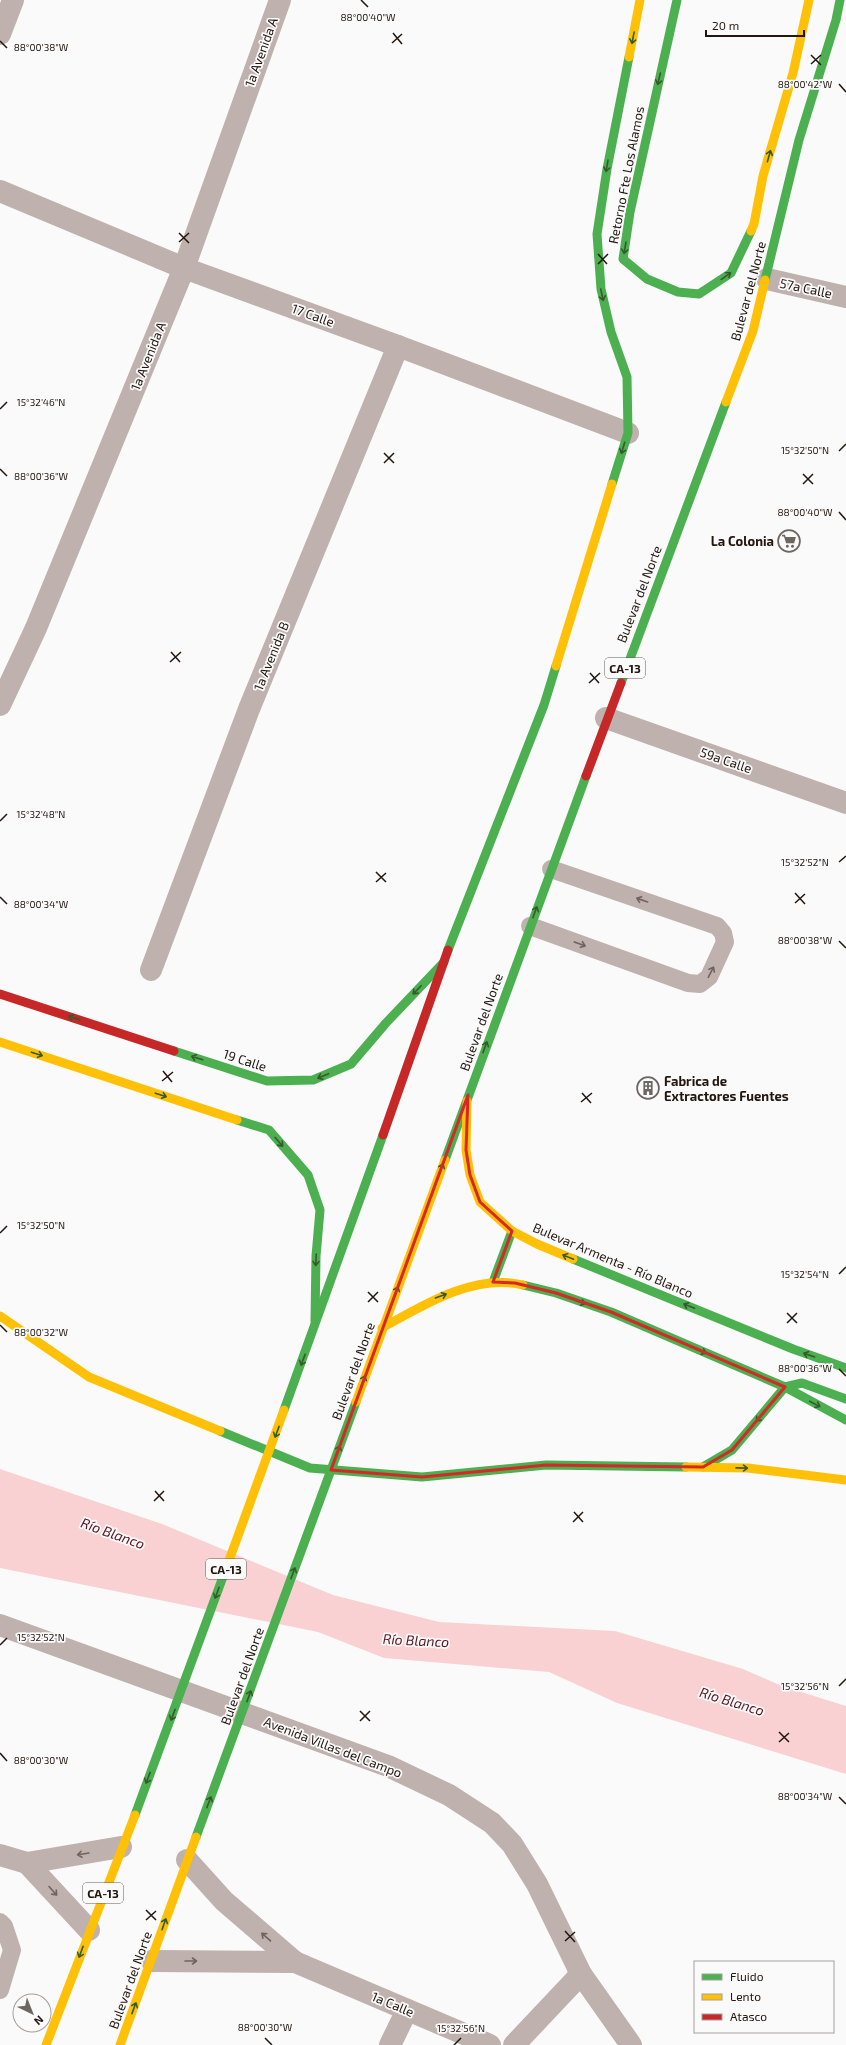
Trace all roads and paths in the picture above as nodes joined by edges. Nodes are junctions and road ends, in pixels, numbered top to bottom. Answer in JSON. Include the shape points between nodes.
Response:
{"nodes":[{"id":1,"x":13,"y":0,"type":"edge"},
{"id":2,"x":280,"y":0,"type":"edge"},
{"id":3,"x":640,"y":0,"type":"edge"},
{"id":4,"x":677,"y":0,"type":"edge"},
{"id":5,"x":809,"y":0,"type":"edge"},
{"id":6,"x":840,"y":0,"type":"edge"},
{"id":7,"x":0,"y":34,"type":"edge"},
{"id":8,"x":0,"y":191,"type":"edge"},
{"id":9,"x":184,"y":268,"type":"junction"},
{"id":10,"x":767,"y":279,"type":"junction"},
{"id":11,"x":846,"y":296,"type":"edge"},
{"id":12,"x":398,"y":346,"type":"junction"},
{"id":13,"x":628,"y":433,"type":"junction"},
{"id":14,"x":0,"y":705,"type":"edge"},
{"id":15,"x":606,"y":718,"type":"junction"},
{"id":16,"x":846,"y":802,"type":"edge"},
{"id":17,"x":551,"y":869,"type":"junction"},
{"id":18,"x":530,"y":926,"type":"junction"},
{"id":19,"x":444,"y":962,"type":"junction"},
{"id":20,"x":151,"y":970,"type":"dead end"},
{"id":21,"x":0,"y":994,"type":"edge"},
{"id":22,"x":0,"y":1042,"type":"edge"},
{"id":23,"x":468,"y":1095,"type":"junction"},
{"id":24,"x":512,"y":1231,"type":"junction"},
{"id":25,"x":494,"y":1282,"type":"junction"},
{"id":26,"x":0,"y":1316,"type":"edge"},
{"id":27,"x":315,"y":1326,"type":"junction"},
{"id":28,"x":382,"y":1328,"type":"junction"},
{"id":29,"x":846,"y":1368,"type":"edge"},
{"id":30,"x":785,"y":1387,"type":"junction"},
{"id":31,"x":846,"y":1399,"type":"edge"},
{"id":32,"x":846,"y":1420,"type":"edge"},
{"id":33,"x":703,"y":1468,"type":"junction"},
{"id":34,"x":846,"y":1480,"type":"edge"},
{"id":35,"x":0,"y":1626,"type":"edge"},
{"id":36,"x":121,"y":1847,"type":"junction"},
{"id":37,"x":0,"y":1855,"type":"edge"},
{"id":38,"x":187,"y":1860,"type":"junction"},
{"id":39,"x":27,"y":1863,"type":"junction"},
{"id":40,"x":0,"y":1922,"type":"edge"},
{"id":41,"x":89,"y":1930,"type":"junction"},
{"id":42,"x":152,"y":1961,"type":"junction"},
{"id":43,"x":295,"y":1962,"type":"junction"},
{"id":44,"x":581,"y":1974,"type":"junction"},
{"id":45,"x":0,"y":1990,"type":"edge"},
{"id":46,"x":407,"y":2010,"type":"junction"},
{"id":47,"x":46,"y":2045,"type":"edge"},
{"id":48,"x":120,"y":2045,"type":"edge"},
{"id":49,"x":390,"y":2045,"type":"edge"},
{"id":50,"x":490,"y":2045,"type":"edge"},
{"id":51,"x":514,"y":2045,"type":"edge"},
{"id":52,"x":631,"y":2045,"type":"edge"}],
"edges":[{"from":1,"to":7,"type":"street"},
{"from":2,"to":9,"type":"street","name":"1a Avenida A"},
{"from":3,"to":13,"type":"main road","number":"CA-13","one_way":true,"via":[[607,168],[597,234],[601,289],[611,332],[626,377]]},
{"from":4,"to":5,"type":"main road","name":"Retorno Fte Los Alamos","one_way":true,"via":[[623,259],[647,279],[678,292],[700,294],[731,273],[754,224],[763,176],[793,73]]},
{"from":6,"to":10,"type":"main road","name":"Bulevar del Norte","number":"CA-13","via":[[799,140]]},
{"from":8,"to":9,"type":"street","name":"17 Calle"},
{"from":9,"to":12,"type":"street","name":"17 Calle"},
{"from":9,"to":14,"type":"street","name":"1a Avenida A","via":[[36,628]]},
{"from":10,"to":11,"type":"street","name":"57a Calle"},
{"from":10,"to":15,"type":"main road","name":"Bulevar del Norte","number":"CA-13","via":[[753,331]]},
{"from":12,"to":13,"type":"street","name":"17 Calle"},
{"from":12,"to":20,"type":"street","name":"1a Avenida B","via":[[249,709]]},
{"from":13,"to":19,"type":"main road","number":"CA-13","one_way":true,"via":[[544,705]]},
{"from":15,"to":16,"type":"street","name":"59a Calle"},
{"from":15,"to":17,"type":"main road","name":"Bulevar del Norte","number":"CA-13"},
{"from":18,"to":17,"type":"main road","name":"Bulevar del Norte","number":"CA-13","one_way":true},
{"from":18,"to":17,"type":"lane","one_way":true,"via":[[688,984],[700,984],[708,977],[725,942],[723,933],[717,926]]},
{"from":23,"to":18,"type":"main road","name":"Bulevar del Norte","number":"CA-13","one_way":true},
{"from":19,"to":21,"type":"main road","name":"19 Calle","one_way":true,"via":[[350,1064],[313,1080],[267,1081]]},
{"from":19,"to":27,"type":"main road","number":"CA-13"},
{"from":22,"to":27,"type":"main road","one_way":true,"via":[[269,1130],[308,1175],[320,1210],[316,1256]]},
{"from":23,"to":24,"type":"main road","name":"Bulevar Armenta - Río Blanco","via":[[466,1150],[470,1175],[480,1202]]},
{"from":28,"to":23,"type":"main road","name":"Bulevar del Norte","number":"CA-13","one_way":true},
{"from":24,"to":25,"type":"main road"},
{"from":29,"to":24,"type":"main road","name":"Bulevar Armenta - Río Blanco","one_way":true,"via":[[793,1349],[536,1244]]},
{"from":28,"to":25,"type":"main road","one_way":true,"via":[[438,1297]]},
{"from":25,"to":30,"type":"main road","one_way":true,"via":[[556,1293],[611,1312]]},
{"from":26,"to":33,"type":"main road","via":[[89,1377],[310,1468],[422,1477],[546,1465]]},
{"from":27,"to":36,"type":"main road","number":"CA-13","one_way":true,"via":[[163,1742]]},
{"from":38,"to":28,"type":"main road","name":"Bulevar del Norte","number":"CA-13","one_way":true},
{"from":30,"to":31,"type":"main road","via":[[802,1383]]},
{"from":30,"to":32,"type":"main road","one_way":true},
{"from":30,"to":33,"type":"main road","one_way":true,"via":[[732,1450]]},
{"from":33,"to":34,"type":"main road","one_way":true,"via":[[748,1468]]},
{"from":35,"to":44,"type":"street","name":"Avenida Villas del Campo","via":[[388,1766],[449,1795],[492,1823],[512,1844],[544,1897]]},
{"from":36,"to":39,"type":"street","one_way":true},
{"from":36,"to":41,"type":"main road","number":"CA-13"},
{"from":37,"to":39,"type":"street"},
{"from":42,"to":38,"type":"main road","name":"Bulevar del Norte","number":"CA-13","one_way":true},
{"from":43,"to":38,"type":"street","name":"1a Calle","one_way":true,"via":[[224,1900]]},
{"from":39,"to":41,"type":"street","one_way":true},
{"from":40,"to":45,"type":"lane","via":[[4,1926],[12,1950]]},
{"from":41,"to":47,"type":"main road","number":"CA-13","one_way":true},
{"from":42,"to":43,"type":"street","name":"1a Calle","one_way":true},
{"from":48,"to":42,"type":"main road","name":"Bulevar del Norte","number":"CA-13","one_way":true},
{"from":43,"to":46,"type":"street","name":"1a Calle"},
{"from":44,"to":51,"type":"street"},
{"from":44,"to":52,"type":"street","name":"Avenida Villas del Campo"},
{"from":46,"to":49,"type":"street"},
{"from":46,"to":50,"type":"street","name":"1a Calle"}]}
